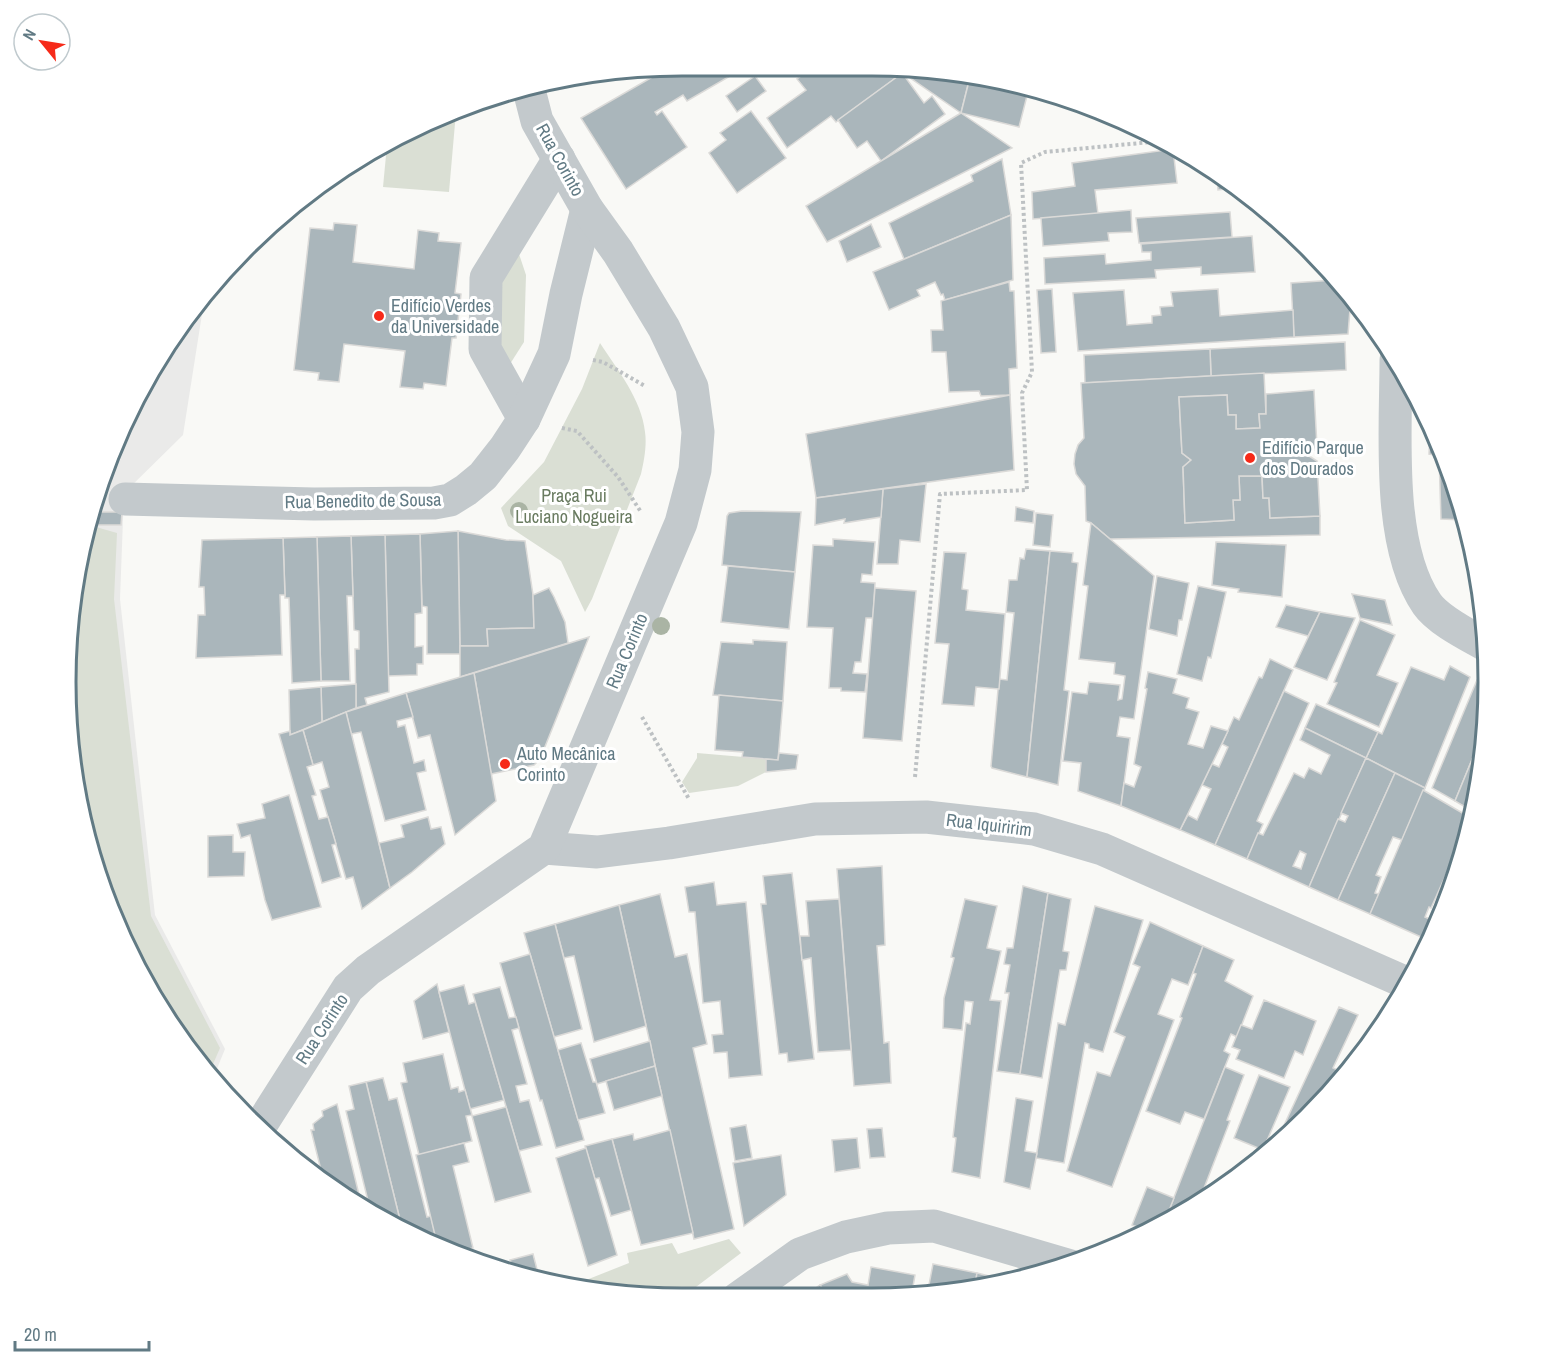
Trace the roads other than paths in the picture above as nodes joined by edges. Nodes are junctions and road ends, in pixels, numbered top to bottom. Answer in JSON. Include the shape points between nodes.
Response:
{"nodes":[{"id":1,"x":531,"y":96,"type":"edge"},
{"id":2,"x":559,"y":159,"type":"junction"},
{"id":3,"x":587,"y":209,"type":"junction"},
{"id":4,"x":1396,"y":380,"type":"edge"},
{"id":5,"x":524,"y":419,"type":"junction"},
{"id":6,"x":124,"y":499,"type":"dead end"},
{"id":7,"x":1476,"y":639,"type":"edge"},
{"id":8,"x":544,"y":848,"type":"junction"},
{"id":9,"x":1399,"y":980,"type":"edge"},
{"id":10,"x":264,"y":1120,"type":"edge"},
{"id":11,"x":1052,"y":1260,"type":"edge"},
{"id":12,"x":752,"y":1288,"type":"edge"}],
"edges":[{"from":1,"to":2,"type":"street","name":"Rua Corinto","via":[[537,121]]},
{"from":2,"to":3,"type":"street","name":"Rua Corinto"},
{"from":2,"to":5,"type":"street","via":[[486,278],[485,349]]},
{"from":3,"to":5,"type":"street","name":"Rua Benedito de Sousa","via":[[554,354]]},
{"from":3,"to":8,"type":"street","name":"Rua Corinto","via":[[664,328],[692,387],[698,432],[695,470],[681,523]]},
{"from":4,"to":7,"type":"street","via":[[1399,525],[1411,573],[1428,606]]},
{"from":5,"to":6,"type":"street","name":"Rua Benedito de Sousa","via":[[483,476],[450,500],[314,504]]},
{"from":8,"to":9,"type":"street","name":"Rua Iquiririm","via":[[597,852],[815,819],[926,817],[1034,829],[1102,849]]},
{"from":8,"to":10,"type":"street","name":"Rua Corinto","via":[[368,970],[348,988]]},
{"from":11,"to":12,"type":"street","via":[[934,1226],[888,1228],[846,1237],[800,1254]]}]}
